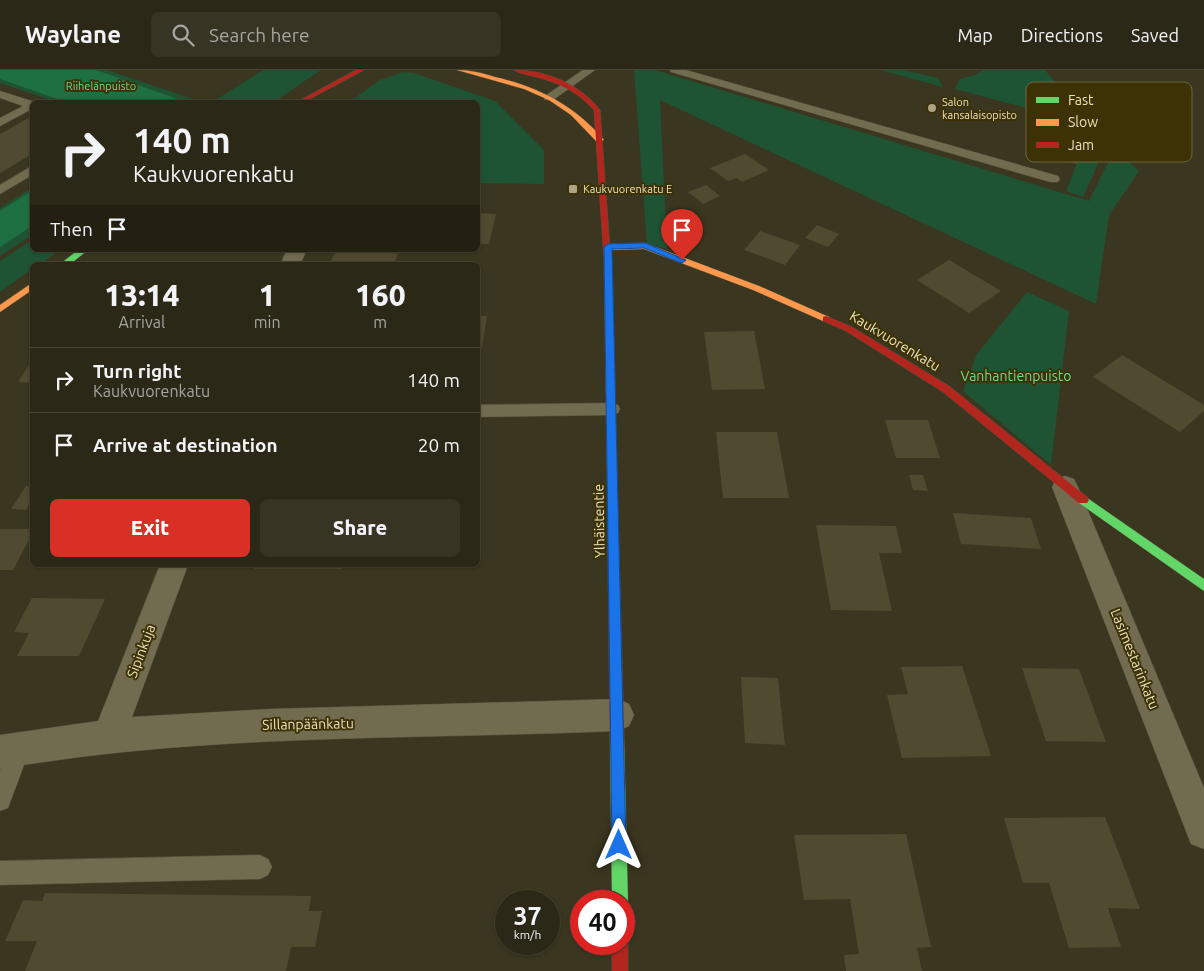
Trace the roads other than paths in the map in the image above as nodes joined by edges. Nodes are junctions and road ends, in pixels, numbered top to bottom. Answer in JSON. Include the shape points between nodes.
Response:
{"nodes":[{"id":1,"x":334,"y":70,"type":"edge"},
{"id":2,"x":362,"y":70,"type":"edge"},
{"id":3,"x":460,"y":70,"type":"edge"},
{"id":4,"x":517,"y":70,"type":"edge"},
{"id":5,"x":590,"y":70,"type":"edge"},
{"id":6,"x":675,"y":70,"type":"edge"},
{"id":7,"x":568,"y":84,"type":"junction"},
{"id":8,"x":0,"y":94,"type":"edge"},
{"id":9,"x":549,"y":98,"type":"junction"},
{"id":10,"x":296,"y":100,"type":"edge"},
{"id":11,"x":304,"y":100,"type":"edge"},
{"id":12,"x":30,"y":104,"type":"edge"},
{"id":13,"x":30,"y":106,"type":"edge"},
{"id":14,"x":0,"y":123,"type":"edge"},
{"id":15,"x":600,"y":140,"type":"junction"},
{"id":16,"x":30,"y":171,"type":"edge"},
{"id":17,"x":1054,"y":179,"type":"dead end"},
{"id":18,"x":0,"y":190,"type":"edge"},
{"id":19,"x":608,"y":247,"type":"junction"},
{"id":20,"x":81,"y":252,"type":"edge"},
{"id":21,"x":66,"y":262,"type":"edge"},
{"id":22,"x":30,"y":287,"type":"edge"},
{"id":23,"x":0,"y":309,"type":"edge"},
{"id":24,"x":612,"y":409,"type":"junction"},
{"id":25,"x":480,"y":411,"type":"edge"},
{"id":26,"x":1065,"y":487,"type":"junction"},
{"id":27,"x":173,"y":567,"type":"edge"},
{"id":28,"x":1204,"y":586,"type":"edge"},
{"id":29,"x":618,"y":715,"type":"junction"},
{"id":30,"x":109,"y":736,"type":"junction"},
{"id":31,"x":9,"y":751,"type":"edge"},
{"id":32,"x":0,"y":800,"type":"edge"},
{"id":33,"x":1204,"y":831,"type":"edge"},
{"id":34,"x":260,"y":867,"type":"dead end"},
{"id":35,"x":0,"y":874,"type":"edge"},
{"id":36,"x":620,"y":890,"type":"edge"},
{"id":37,"x":620,"y":955,"type":"edge"},
{"id":38,"x":620,"y":971,"type":"edge"}],
"edges":[{"from":1,"to":10,"type":"street"},
{"from":2,"to":11,"type":"street"},
{"from":3,"to":9,"type":"street"},
{"from":4,"to":7,"type":"street","name":"Ylhäistentie"},
{"from":5,"to":7,"type":"lane"},
{"from":6,"to":17,"type":"lane"},
{"from":7,"to":9,"type":"lane"},
{"from":7,"to":15,"type":"street","name":"Ylhäistentie","via":[[591,99],[597,110]]},
{"from":8,"to":12,"type":"lane"},
{"from":9,"to":15,"type":"street","via":[[576,116]]},
{"from":13,"to":14,"type":"lane"},
{"from":15,"to":19,"type":"street","name":"Ylhäistentie"},
{"from":16,"to":18,"type":"lane"},
{"from":19,"to":24,"type":"street","name":"Ylhäistentie"},
{"from":19,"to":26,"type":"street","name":"Kaukvuorenkatu","via":[[645,246],[756,288],[849,329],[946,389]]},
{"from":20,"to":21,"type":"street"},
{"from":22,"to":23,"type":"street"},
{"from":24,"to":25,"type":"lane"},
{"from":24,"to":29,"type":"street","name":"Ylhäistentie"},
{"from":26,"to":28,"type":"street","name":"Kaukvuorenkatu"},
{"from":26,"to":33,"type":"street","name":"Lasimestarinkatu"},
{"from":27,"to":30,"type":"street","name":"Sipinkuja"},
{"from":29,"to":30,"type":"street","name":"Sillanpäänkatu","via":[[233,726]]},
{"from":29,"to":36,"type":"street","name":"Ylhäistentie"},
{"from":30,"to":31,"type":"street","name":"Sillanpäänkatu"},
{"from":31,"to":32,"type":"lane"},
{"from":34,"to":35,"type":"lane"},
{"from":37,"to":38,"type":"street"}]}
